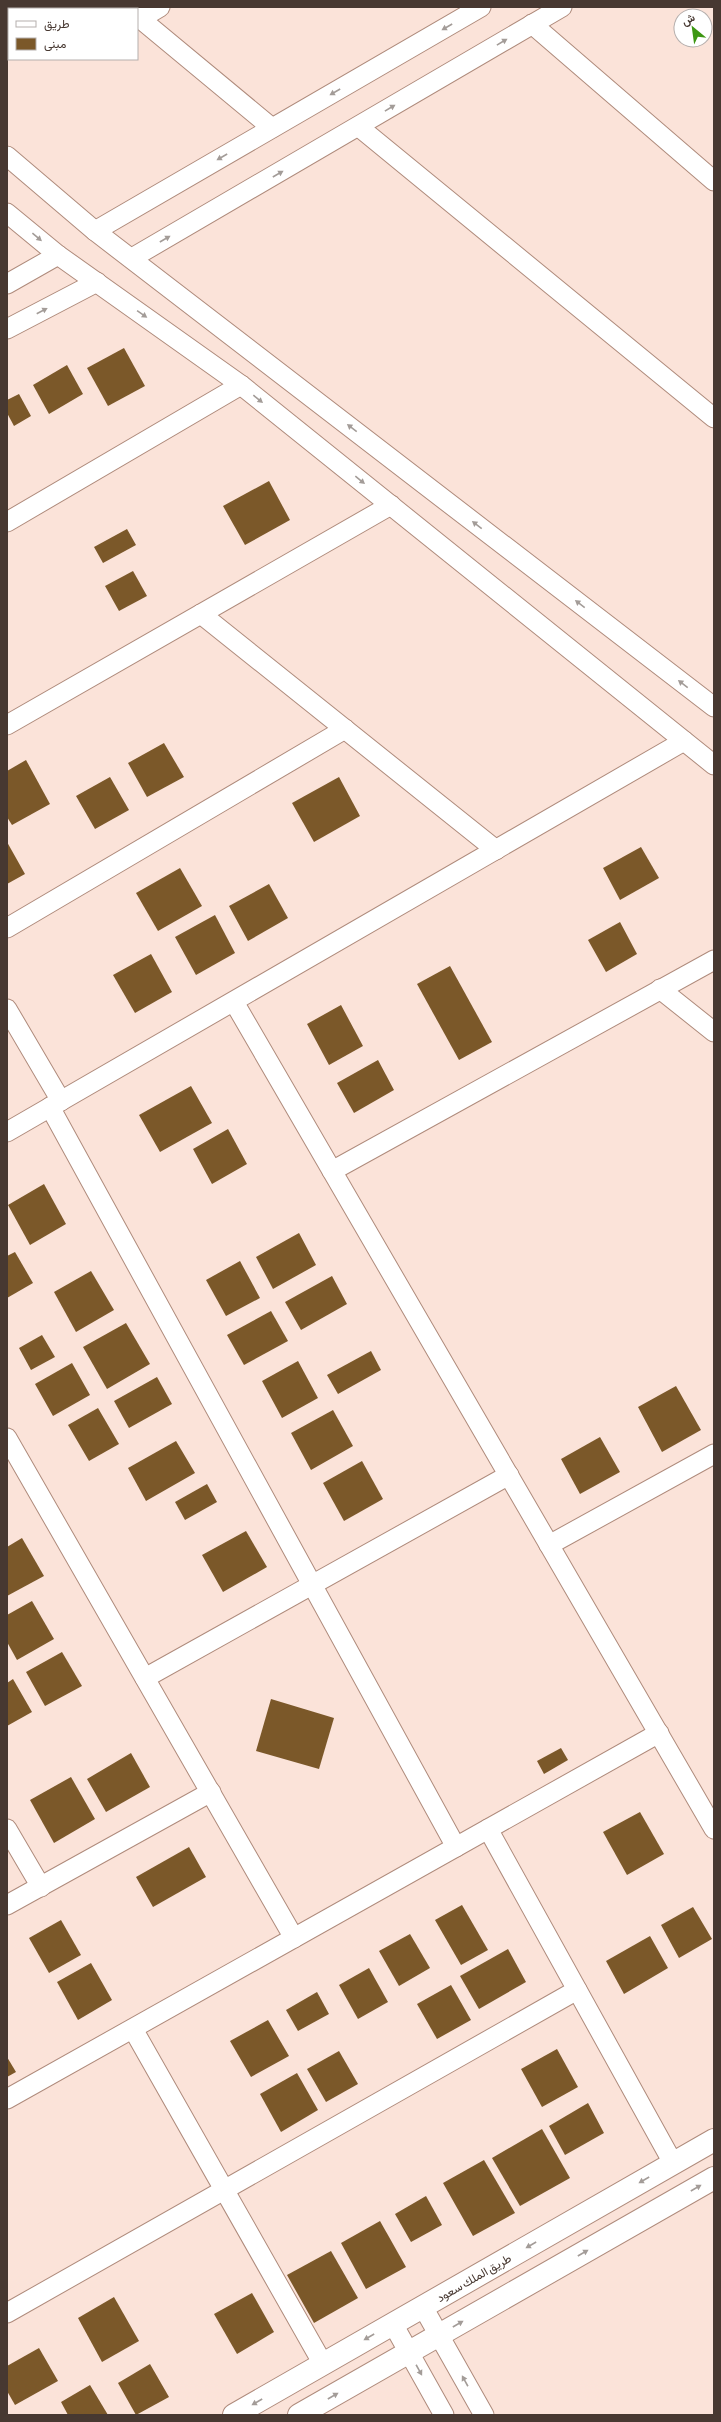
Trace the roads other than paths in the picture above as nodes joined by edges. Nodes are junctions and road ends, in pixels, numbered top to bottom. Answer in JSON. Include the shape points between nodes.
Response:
{"nodes":[{"id":1,"x":160,"y":7,"type":"edge"},
{"id":2,"x":481,"y":7,"type":"edge"},
{"id":3,"x":562,"y":7,"type":"edge"},
{"id":4,"x":138,"y":14,"type":"edge"},
{"id":5,"x":138,"y":17,"type":"edge"},
{"id":6,"x":532,"y":24,"type":"junction"},
{"id":7,"x":359,"y":127,"type":"junction"},
{"id":8,"x":272,"y":128,"type":"junction"},
{"id":9,"x":7,"y":156,"type":"edge"},
{"id":10,"x":714,"y":181,"type":"edge"},
{"id":11,"x":7,"y":213,"type":"edge"},
{"id":12,"x":95,"y":231,"type":"junction"},
{"id":13,"x":58,"y":254,"type":"junction"},
{"id":14,"x":132,"y":258,"type":"junction"},
{"id":15,"x":97,"y":282,"type":"junction"},
{"id":16,"x":7,"y":284,"type":"edge"},
{"id":17,"x":7,"y":329,"type":"edge"},
{"id":18,"x":241,"y":385,"type":"junction"},
{"id":19,"x":714,"y":418,"type":"edge"},
{"id":20,"x":391,"y":505,"type":"junction"},
{"id":21,"x":7,"y":522,"type":"edge"},
{"id":22,"x":201,"y":614,"type":"junction"},
{"id":23,"x":714,"y":707,"type":"edge"},
{"id":24,"x":7,"y":725,"type":"edge"},
{"id":25,"x":345,"y":729,"type":"junction"},
{"id":26,"x":684,"y":741,"type":"junction"},
{"id":27,"x":714,"y":766,"type":"edge"},
{"id":28,"x":496,"y":850,"type":"junction"},
{"id":29,"x":7,"y":928,"type":"edge"},
{"id":30,"x":714,"y":960,"type":"edge"},
{"id":31,"x":660,"y":989,"type":"junction"},
{"id":32,"x":234,"y":1002,"type":"junction"},
{"id":33,"x":7,"y":1009,"type":"edge"},
{"id":34,"x":714,"y":1032,"type":"edge"},
{"id":35,"x":56,"y":1104,"type":"junction"},
{"id":36,"x":7,"y":1132,"type":"edge"},
{"id":37,"x":332,"y":1171,"type":"junction"},
{"id":38,"x":7,"y":1438,"type":"edge"},
{"id":39,"x":714,"y":1454,"type":"edge"},
{"id":40,"x":509,"y":1475,"type":"junction"},
{"id":41,"x":549,"y":1545,"type":"junction"},
{"id":42,"x":312,"y":1585,"type":"junction"},
{"id":43,"x":146,"y":1678,"type":"junction"},
{"id":44,"x":659,"y":1733,"type":"junction"},
{"id":45,"x":211,"y":1792,"type":"junction"},
{"id":46,"x":7,"y":1829,"type":"edge"},
{"id":47,"x":488,"y":1829,"type":"junction"},
{"id":48,"x":714,"y":1829,"type":"edge"},
{"id":49,"x":456,"y":1847,"type":"junction"},
{"id":50,"x":41,"y":1887,"type":"junction"},
{"id":51,"x":7,"y":1905,"type":"edge"},
{"id":52,"x":294,"y":1938,"type":"junction"},
{"id":53,"x":577,"y":1990,"type":"junction"},
{"id":54,"x":133,"y":2029,"type":"junction"},
{"id":55,"x":7,"y":2099,"type":"edge"},
{"id":56,"x":714,"y":2140,"type":"edge"},
{"id":57,"x":673,"y":2164,"type":"junction"},
{"id":58,"x":714,"y":2178,"type":"edge"},
{"id":59,"x":224,"y":2190,"type":"junction"},
{"id":60,"x":423,"y":2307,"type":"junction"},
{"id":61,"x":7,"y":2313,"type":"edge"},
{"id":62,"x":393,"y":2324,"type":"junction"},
{"id":63,"x":439,"y":2335,"type":"junction"},
{"id":64,"x":409,"y":2352,"type":"junction"},
{"id":65,"x":323,"y":2364,"type":"junction"},
{"id":66,"x":234,"y":2415,"type":"edge"},
{"id":67,"x":299,"y":2415,"type":"edge"},
{"id":68,"x":444,"y":2415,"type":"edge"},
{"id":69,"x":484,"y":2415,"type":"edge"}],
"edges":[{"from":1,"to":4,"type":"street"},
{"from":2,"to":8,"type":"street","one_way":true},
{"from":3,"to":6,"type":"street"},
{"from":5,"to":8,"type":"street"},
{"from":7,"to":6,"type":"street","one_way":true},
{"from":6,"to":10,"type":"street"},
{"from":14,"to":7,"type":"street","one_way":true},
{"from":7,"to":19,"type":"street"},
{"from":8,"to":12,"type":"street","one_way":true},
{"from":9,"to":12,"type":"street"},
{"from":11,"to":13,"type":"street","one_way":true},
{"from":12,"to":14,"type":"street"},
{"from":13,"to":15,"type":"street"},
{"from":13,"to":16,"type":"street"},
{"from":23,"to":14,"type":"street","one_way":true},
{"from":17,"to":15,"type":"street","one_way":true},
{"from":15,"to":18,"type":"street","one_way":true},
{"from":18,"to":20,"type":"street","one_way":true},
{"from":18,"to":21,"type":"street"},
{"from":20,"to":22,"type":"street"},
{"from":20,"to":26,"type":"street"},
{"from":22,"to":24,"type":"street"},
{"from":22,"to":25,"type":"street"},
{"from":25,"to":28,"type":"street"},
{"from":25,"to":29,"type":"street"},
{"from":26,"to":27,"type":"street"},
{"from":26,"to":28,"type":"street"},
{"from":28,"to":32,"type":"street"},
{"from":30,"to":31,"type":"street"},
{"from":31,"to":34,"type":"street"},
{"from":31,"to":37,"type":"street"},
{"from":32,"to":35,"type":"street"},
{"from":32,"to":37,"type":"street"},
{"from":33,"to":35,"type":"street"},
{"from":35,"to":36,"type":"street"},
{"from":35,"to":42,"type":"street"},
{"from":37,"to":40,"type":"street"},
{"from":38,"to":43,"type":"street"},
{"from":39,"to":41,"type":"street"},
{"from":40,"to":41,"type":"street"},
{"from":40,"to":42,"type":"street"},
{"from":41,"to":44,"type":"street"},
{"from":42,"to":43,"type":"street"},
{"from":42,"to":49,"type":"street"},
{"from":43,"to":45,"type":"street"},
{"from":44,"to":47,"type":"street"},
{"from":44,"to":48,"type":"street"},
{"from":45,"to":50,"type":"street"},
{"from":45,"to":52,"type":"street"},
{"from":46,"to":50,"type":"street"},
{"from":47,"to":49,"type":"street"},
{"from":47,"to":53,"type":"street"},
{"from":49,"to":52,"type":"street"},
{"from":50,"to":51,"type":"street"},
{"from":52,"to":54,"type":"street"},
{"from":53,"to":57,"type":"street"},
{"from":53,"to":59,"type":"street"},
{"from":54,"to":55,"type":"street"},
{"from":54,"to":59,"type":"street"},
{"from":56,"to":57,"type":"main road","name":"طريق الملك سعود"},
{"from":57,"to":60,"type":"main road","name":"طريق الملك سعود","one_way":true},
{"from":63,"to":58,"type":"main road","one_way":true},
{"from":59,"to":61,"type":"street"},
{"from":59,"to":65,"type":"street"},
{"from":60,"to":62,"type":"main road","name":"طريق الملك سعود"},
{"from":60,"to":63,"type":"street"},
{"from":62,"to":64,"type":"street"},
{"from":62,"to":65,"type":"main road","name":"طريق الملك سعود","one_way":true},
{"from":63,"to":64,"type":"main road"},
{"from":69,"to":63,"type":"street","one_way":true},
{"from":67,"to":64,"type":"main road","one_way":true},
{"from":64,"to":68,"type":"street","one_way":true},
{"from":65,"to":66,"type":"main road","name":"طريق الملك سعود","one_way":true}]}
